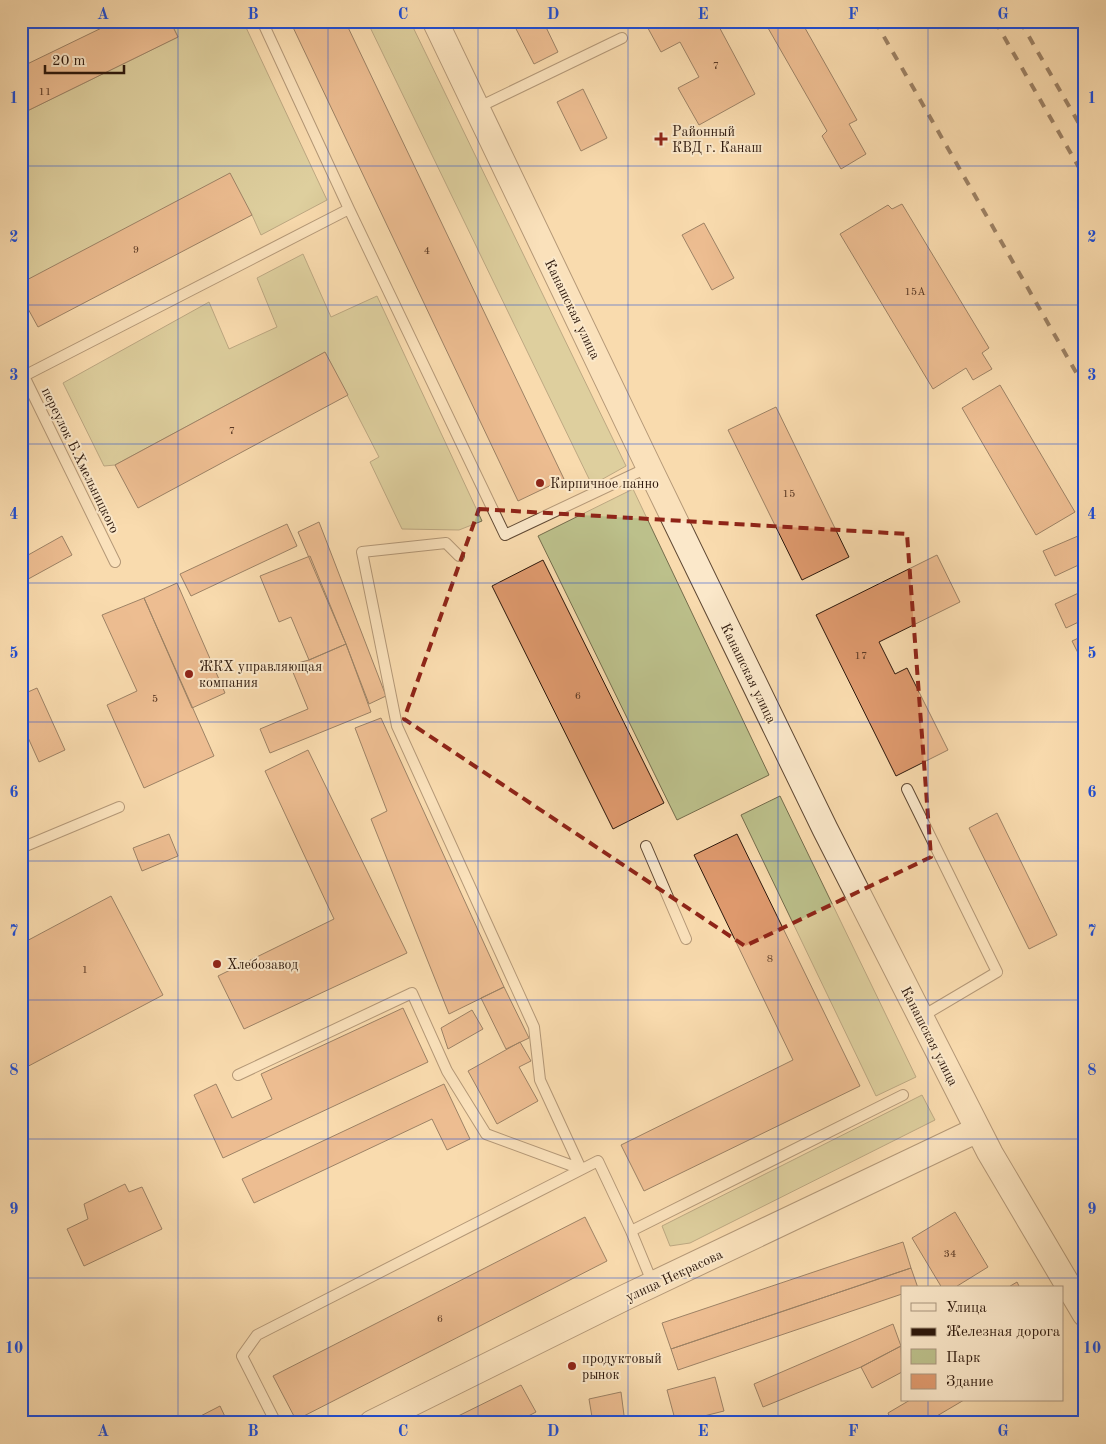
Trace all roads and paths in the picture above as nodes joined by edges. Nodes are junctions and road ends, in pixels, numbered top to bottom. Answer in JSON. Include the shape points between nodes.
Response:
{"nodes":[{"id":1,"x":262,"y":21,"type":"edge"},
{"id":2,"x":435,"y":21,"type":"edge"},
{"id":3,"x":622,"y":38,"type":"dead end"},
{"id":4,"x":477,"y":108,"type":"junction"},
{"id":5,"x":349,"y":209,"type":"junction"},
{"id":6,"x":23,"y":373,"type":"edge"},
{"id":7,"x":649,"y":467,"type":"junction"},
{"id":8,"x":459,"y":556,"type":"dead end"},
{"id":9,"x":115,"y":562,"type":"dead end"},
{"id":10,"x":906,"y":790,"type":"dead end"},
{"id":11,"x":119,"y":807,"type":"dead end"},
{"id":12,"x":646,"y":846,"type":"dead end"},
{"id":13,"x":21,"y":848,"type":"edge"},
{"id":14,"x":686,"y":939,"type":"dead end"},
{"id":15,"x":920,"y":1017,"type":"junction"},
{"id":16,"x":238,"y":1075,"type":"dead end"},
{"id":17,"x":903,"y":1095,"type":"dead end"},
{"id":18,"x":977,"y":1130,"type":"junction"},
{"id":19,"x":581,"y":1169,"type":"junction"},
{"id":20,"x":631,"y":1230,"type":"junction"},
{"id":21,"x":654,"y":1285,"type":"junction"},
{"id":22,"x":1085,"y":1314,"type":"edge"},
{"id":23,"x":276,"y":1423,"type":"edge"},
{"id":24,"x":372,"y":1423,"type":"edge"}],
"edges":[{"from":1,"to":5,"type":"lane"},
{"from":2,"to":4,"type":"street","name":"Канашская улица"},
{"from":3,"to":4,"type":"lane"},
{"from":4,"to":7,"type":"street","name":"Канашская улица"},
{"from":5,"to":6,"type":"lane"},
{"from":5,"to":7,"type":"lane","via":[[504,535]]},
{"from":6,"to":9,"type":"lane","name":"переулок Б.Хмельницкого"},
{"from":7,"to":15,"type":"street","name":"Канашская улица"},
{"from":8,"to":19,"type":"lane","via":[[446,543],[362,552],[397,726],[534,1027],[540,1080]]},
{"from":10,"to":15,"type":"lane","via":[[997,972]]},
{"from":11,"to":13,"type":"lane"},
{"from":12,"to":14,"type":"lane"},
{"from":15,"to":18,"type":"street","name":"Канашская улица"},
{"from":16,"to":19,"type":"lane","via":[[412,993],[447,1070],[486,1134]]},
{"from":17,"to":20,"type":"lane"},
{"from":18,"to":21,"type":"street","name":"улица Некрасова"},
{"from":18,"to":22,"type":"street","name":"Канашская улица"},
{"from":19,"to":20,"type":"lane","via":[[598,1161]]},
{"from":19,"to":23,"type":"lane","via":[[257,1335],[242,1356]]},
{"from":20,"to":21,"type":"lane"},
{"from":21,"to":24,"type":"street","name":"улица Некрасова"}]}
